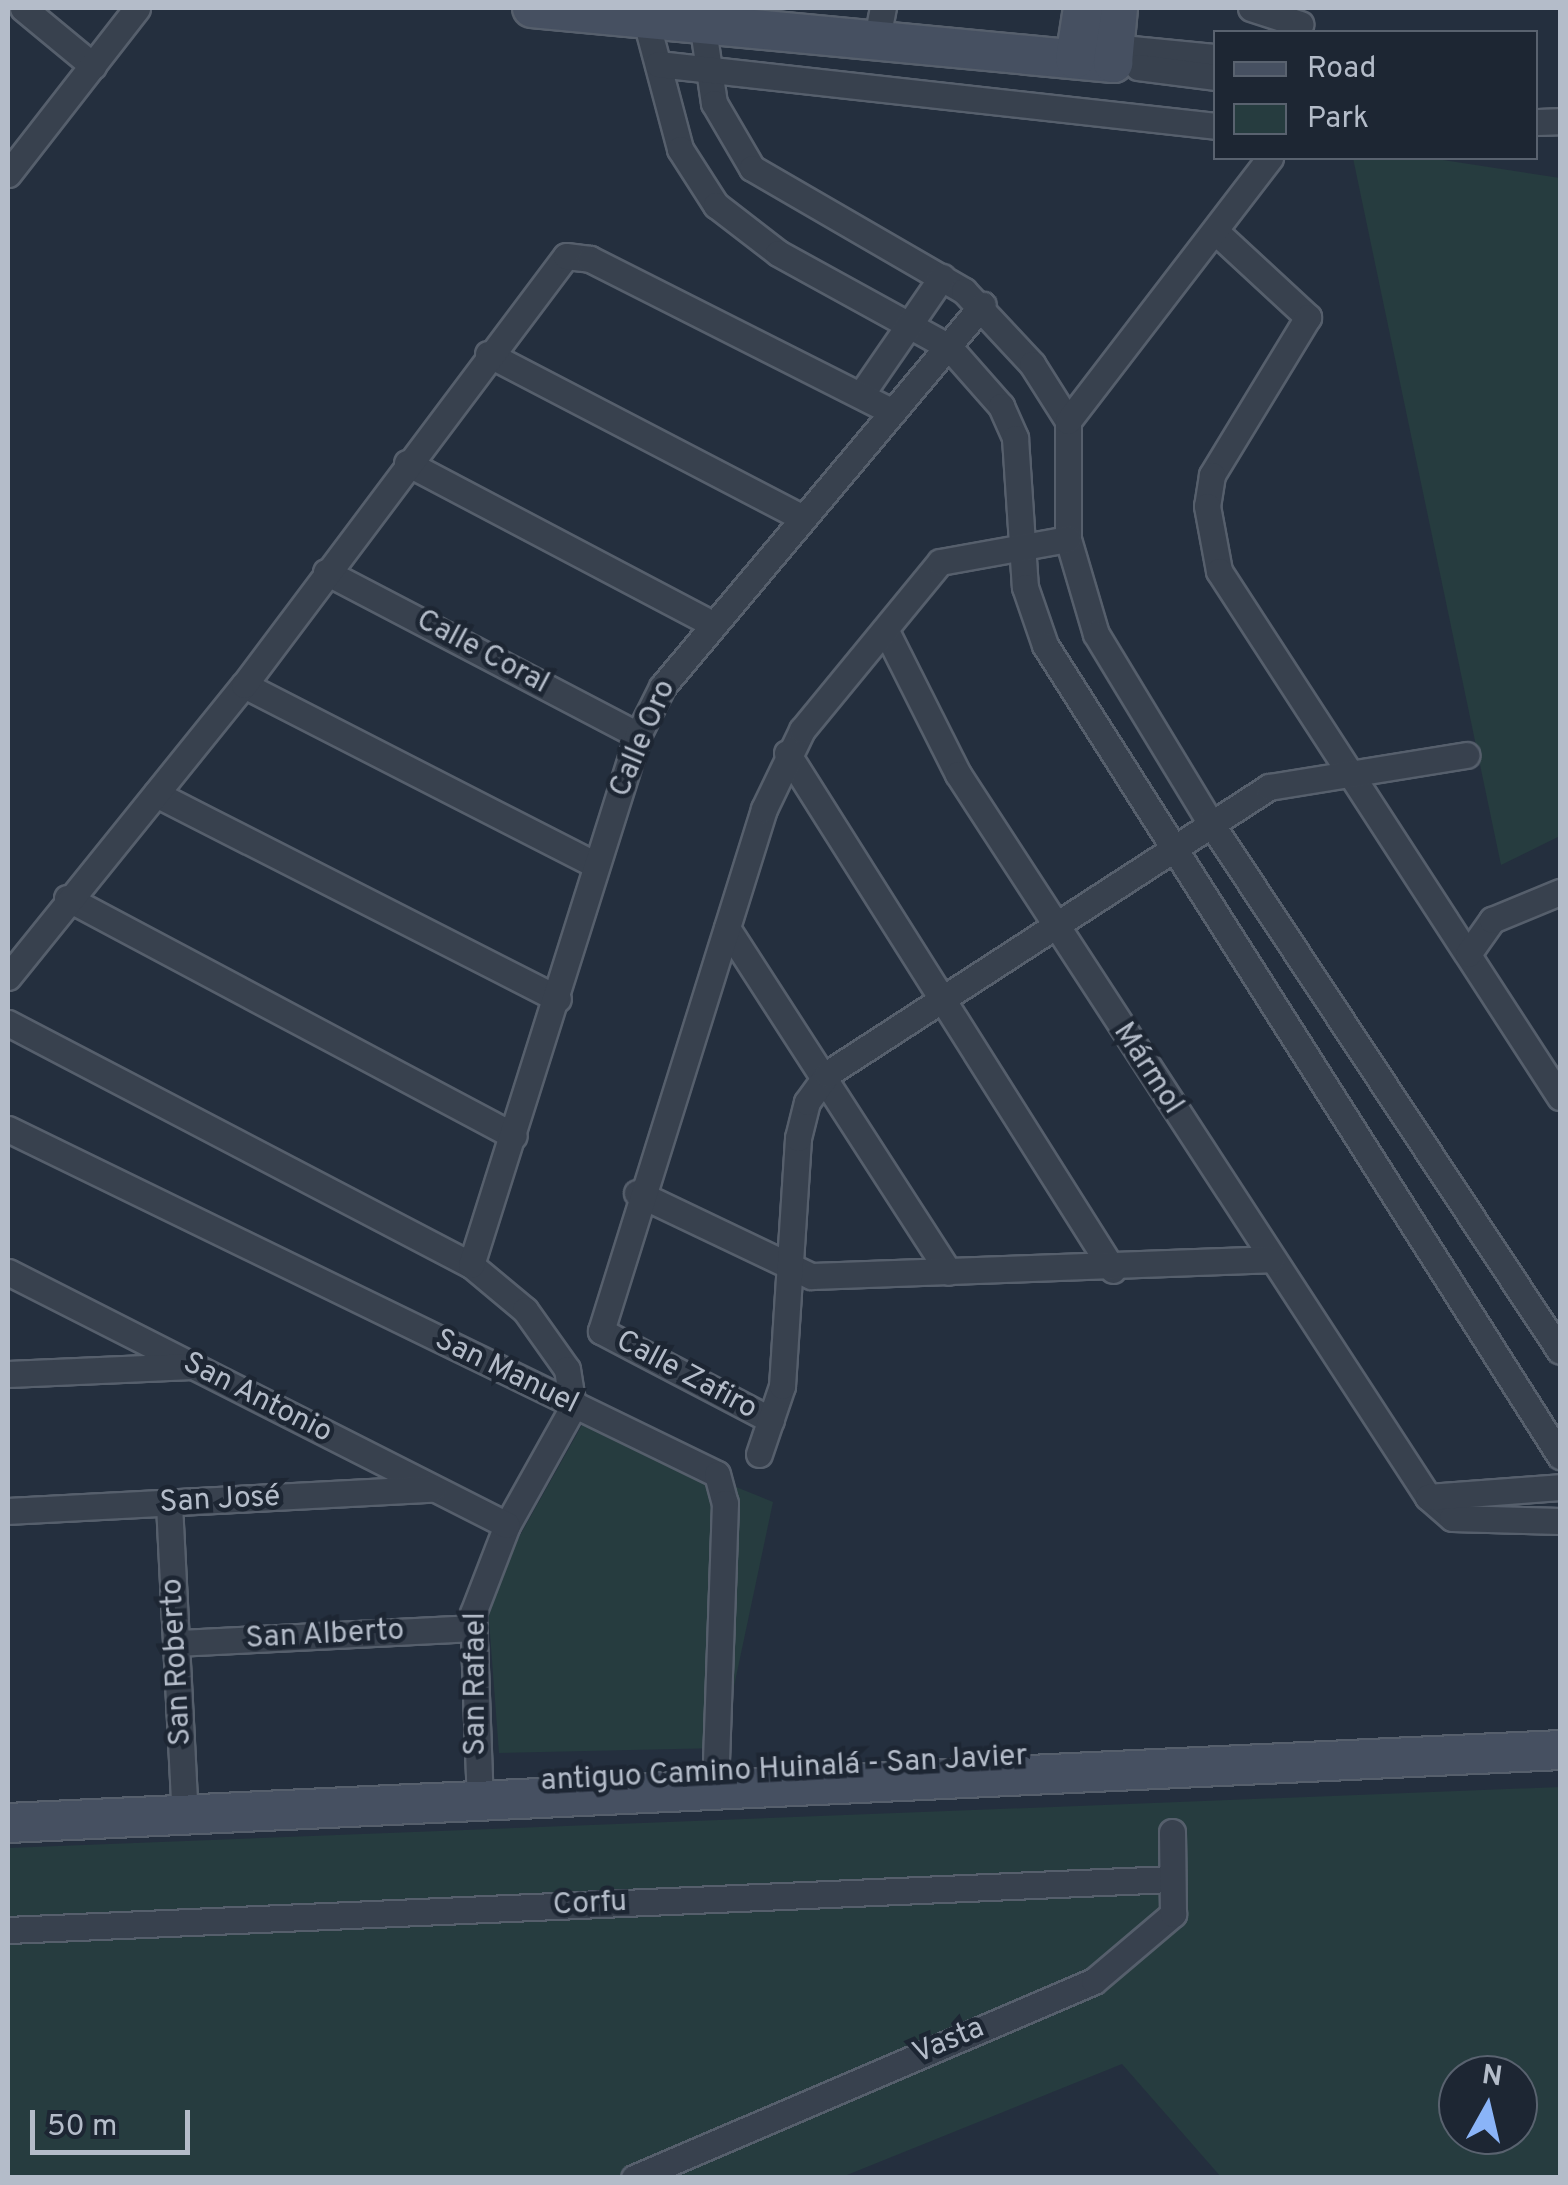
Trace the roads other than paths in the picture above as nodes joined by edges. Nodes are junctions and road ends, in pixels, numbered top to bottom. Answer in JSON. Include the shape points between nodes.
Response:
{"nodes":[{"id":1,"x":23,"y":8,"type":"edge"},
{"id":2,"x":137,"y":8,"type":"edge"},
{"id":3,"x":532,"y":8,"type":"edge"},
{"id":4,"x":1118,"y":8,"type":"edge"},
{"id":5,"x":1252,"y":8,"type":"edge"},
{"id":6,"x":707,"y":15,"type":"edge"},
{"id":7,"x":1302,"y":21,"type":"edge"},
{"id":8,"x":880,"y":23,"type":"edge"},
{"id":9,"x":1092,"y":44,"type":"edge"},
{"id":10,"x":1213,"y":57,"type":"edge"},
{"id":11,"x":658,"y":64,"type":"junction"},
{"id":12,"x":93,"y":66,"type":"junction"},
{"id":13,"x":704,"y":67,"type":"junction"},
{"id":14,"x":1213,"y":76,"type":"edge"},
{"id":15,"x":1213,"y":126,"type":"edge"},
{"id":16,"x":1268,"y":160,"type":"edge"},
{"id":17,"x":8,"y":174,"type":"edge"},
{"id":18,"x":1215,"y":231,"type":"junction"},
{"id":19,"x":942,"y":278,"type":"junction"},
{"id":20,"x":982,"y":305,"type":"junction"},
{"id":21,"x":912,"y":322,"type":"junction"},
{"id":22,"x":950,"y":348,"type":"junction"},
{"id":23,"x":488,"y":354,"type":"junction"},
{"id":24,"x":862,"y":393,"type":"junction"},
{"id":25,"x":893,"y":412,"type":"junction"},
{"id":26,"x":1068,"y":421,"type":"junction"},
{"id":27,"x":407,"y":463,"type":"junction"},
{"id":28,"x":799,"y":516,"type":"junction"},
{"id":29,"x":1068,"y":539,"type":"junction"},
{"id":30,"x":1021,"y":544,"type":"junction"},
{"id":31,"x":326,"y":572,"type":"junction"},
{"id":32,"x":709,"y":622,"type":"junction"},
{"id":33,"x":886,"y":630,"type":"junction"},
{"id":34,"x":244,"y":685,"type":"junction"},
{"id":35,"x":638,"y":735,"type":"junction"},
{"id":36,"x":787,"y":753,"type":"junction"},
{"id":37,"x":1466,"y":755,"type":"dead end"},
{"id":38,"x":1346,"y":768,"type":"junction"},
{"id":39,"x":156,"y":794,"type":"junction"},
{"id":40,"x":1210,"y":822,"type":"junction"},
{"id":41,"x":1170,"y":848,"type":"junction"},
{"id":42,"x":596,"y":865,"type":"junction"},
{"id":43,"x":1560,"y":892,"type":"edge"},
{"id":44,"x":68,"y":898,"type":"junction"},
{"id":45,"x":1053,"y":926,"type":"junction"},
{"id":46,"x":727,"y":928,"type":"junction"},
{"id":47,"x":1468,"y":954,"type":"junction"},
{"id":48,"x":8,"y":976,"type":"edge"},
{"id":49,"x":558,"y":999,"type":"junction"},
{"id":50,"x":942,"y":1002,"type":"junction"},
{"id":51,"x":8,"y":1023,"type":"edge"},
{"id":52,"x":1550,"y":1060,"type":"edge"},
{"id":53,"x":827,"y":1074,"type":"junction"},
{"id":54,"x":1560,"y":1097,"type":"edge"},
{"id":55,"x":8,"y":1129,"type":"edge"},
{"id":56,"x":514,"y":1136,"type":"junction"},
{"id":57,"x":637,"y":1192,"type":"junction"},
{"id":58,"x":1272,"y":1259,"type":"junction"},
{"id":59,"x":471,"y":1264,"type":"junction"},
{"id":60,"x":790,"y":1269,"type":"junction"},
{"id":61,"x":1113,"y":1270,"type":"junction"},
{"id":62,"x":8,"y":1272,"type":"edge"},
{"id":63,"x":949,"y":1272,"type":"junction"},
{"id":64,"x":1560,"y":1351,"type":"edge"},
{"id":65,"x":193,"y":1366,"type":"junction"},
{"id":66,"x":8,"y":1374,"type":"edge"},
{"id":67,"x":573,"y":1406,"type":"junction"},
{"id":68,"x":771,"y":1420,"type":"junction"},
{"id":69,"x":760,"y":1454,"type":"dead end"},
{"id":70,"x":1560,"y":1456,"type":"edge"},
{"id":71,"x":1560,"y":1487,"type":"edge"},
{"id":72,"x":433,"y":1488,"type":"junction"},
{"id":73,"x":1428,"y":1497,"type":"junction"},
{"id":74,"x":170,"y":1504,"type":"junction"},
{"id":75,"x":8,"y":1511,"type":"edge"},
{"id":76,"x":1560,"y":1521,"type":"edge"},
{"id":77,"x":507,"y":1525,"type":"junction"},
{"id":78,"x":472,"y":1628,"type":"junction"},
{"id":79,"x":178,"y":1643,"type":"junction"},
{"id":80,"x":1560,"y":1733,"type":"edge"},
{"id":81,"x":1560,"y":1750,"type":"edge"},
{"id":82,"x":716,"y":1784,"type":"junction"},
{"id":83,"x":480,"y":1795,"type":"junction"},
{"id":84,"x":8,"y":1801,"type":"edge"},
{"id":85,"x":185,"y":1808,"type":"junction"},
{"id":86,"x":8,"y":1824,"type":"edge"},
{"id":87,"x":1172,"y":1832,"type":"dead end"},
{"id":88,"x":1172,"y":1880,"type":"junction"},
{"id":89,"x":8,"y":1930,"type":"edge"},
{"id":90,"x":634,"y":2178,"type":"edge"}],
"edges":[{"from":1,"to":12,"type":"street"},
{"from":2,"to":12,"type":"street"},
{"from":3,"to":6,"type":"main road"},
{"from":4,"to":9,"type":"main road"},
{"from":5,"to":7,"type":"street"},
{"from":6,"to":8,"type":"main road"},
{"from":6,"to":11,"type":"street"},
{"from":6,"to":13,"type":"street"},
{"from":8,"to":9,"type":"main road"},
{"from":9,"to":10,"type":"street"},
{"from":9,"to":14,"type":"street"},
{"from":11,"to":13,"type":"street"},
{"from":11,"to":21,"type":"street","via":[[680,149],[716,205],[778,254]]},
{"from":12,"to":17,"type":"street"},
{"from":13,"to":15,"type":"street"},
{"from":13,"to":19,"type":"street","via":[[733,146],[773,187]]},
{"from":16,"to":18,"type":"street"},
{"from":18,"to":26,"type":"street"},
{"from":18,"to":38,"type":"street","via":[[1308,318],[1223,446],[1207,506],[1210,540],[1219,571]]},
{"from":19,"to":20,"type":"street"},
{"from":19,"to":21,"type":"street"},
{"from":20,"to":22,"type":"street","name":"Calle Oro"},
{"from":20,"to":26,"type":"street"},
{"from":21,"to":22,"type":"street"},
{"from":21,"to":24,"type":"street"},
{"from":22,"to":25,"type":"street","name":"Calle Oro"},
{"from":22,"to":30,"type":"street","via":[[1001,406],[1014,438]]},
{"from":23,"to":24,"type":"street","via":[[547,276],[577,254]]},
{"from":23,"to":27,"type":"street"},
{"from":23,"to":28,"type":"street"},
{"from":24,"to":25,"type":"street"},
{"from":25,"to":28,"type":"street","name":"Calle Oro"},
{"from":26,"to":29,"type":"street"},
{"from":27,"to":31,"type":"street"},
{"from":27,"to":32,"type":"street"},
{"from":28,"to":32,"type":"street","name":"Calle Oro"},
{"from":29,"to":30,"type":"street"},
{"from":29,"to":40,"type":"street","via":[[1096,634]]},
{"from":30,"to":33,"type":"street","via":[[940,562]]},
{"from":30,"to":41,"type":"street","via":[[1044,645]]},
{"from":31,"to":34,"type":"street"},
{"from":31,"to":35,"type":"street","name":"Calle Coral"},
{"from":32,"to":35,"type":"street","name":"Calle Oro"},
{"from":33,"to":36,"type":"street"},
{"from":33,"to":45,"type":"street","name":"Mármol","via":[[958,774]]},
{"from":34,"to":39,"type":"street"},
{"from":34,"to":42,"type":"street"},
{"from":35,"to":42,"type":"street","name":"Calle Oro"},
{"from":36,"to":46,"type":"street"},
{"from":36,"to":50,"type":"street"},
{"from":37,"to":38,"type":"street"},
{"from":38,"to":40,"type":"street","via":[[1278,783]]},
{"from":38,"to":47,"type":"street"},
{"from":39,"to":44,"type":"street"},
{"from":39,"to":49,"type":"street"},
{"from":40,"to":41,"type":"street"},
{"from":40,"to":64,"type":"street"},
{"from":41,"to":45,"type":"street"},
{"from":41,"to":70,"type":"street"},
{"from":42,"to":49,"type":"street","name":"Calle Oro"},
{"from":43,"to":47,"type":"street","via":[[1492,920]]},
{"from":44,"to":48,"type":"street"},
{"from":44,"to":56,"type":"street"},
{"from":45,"to":50,"type":"street"},
{"from":45,"to":58,"type":"street","name":"Mármol"},
{"from":46,"to":53,"type":"street"},
{"from":46,"to":57,"type":"street"},
{"from":47,"to":52,"type":"street"},
{"from":49,"to":56,"type":"street","name":"Calle Oro"},
{"from":50,"to":53,"type":"street"},
{"from":50,"to":61,"type":"street"},
{"from":51,"to":59,"type":"street"},
{"from":52,"to":54,"type":"street"},
{"from":53,"to":60,"type":"street","via":[[802,1118]]},
{"from":53,"to":63,"type":"street"},
{"from":55,"to":67,"type":"street","name":"San Manuel"},
{"from":56,"to":59,"type":"street","name":"Calle Oro"},
{"from":57,"to":60,"type":"street"},
{"from":57,"to":68,"type":"street","name":"Calle Zafiro","via":[[600,1331]]},
{"from":58,"to":61,"type":"street"},
{"from":58,"to":73,"type":"street","name":"Mármol"},
{"from":59,"to":67,"type":"street","via":[[553,1345],[574,1380]]},
{"from":60,"to":63,"type":"street","via":[[828,1277]]},
{"from":60,"to":68,"type":"street"},
{"from":61,"to":63,"type":"street"},
{"from":62,"to":65,"type":"street","name":"San Antonio"},
{"from":65,"to":66,"type":"street"},
{"from":65,"to":72,"type":"street","name":"San Antonio"},
{"from":67,"to":77,"type":"street","name":"San Rafael"},
{"from":67,"to":82,"type":"street","name":"San Manuel","via":[[717,1474],[725,1503]]},
{"from":68,"to":69,"type":"street"},
{"from":71,"to":73,"type":"street"},
{"from":72,"to":74,"type":"street","name":"San José"},
{"from":72,"to":77,"type":"street","name":"San Antonio"},
{"from":73,"to":76,"type":"street","name":"Mármol","via":[[1452,1518]]},
{"from":74,"to":75,"type":"street","name":"San José"},
{"from":74,"to":79,"type":"street","name":"San Roberto"},
{"from":77,"to":78,"type":"street","name":"San Rafael"},
{"from":78,"to":79,"type":"street","name":"San Alberto"},
{"from":78,"to":83,"type":"street","name":"San Rafael"},
{"from":79,"to":85,"type":"street","name":"San Roberto"},
{"from":80,"to":82,"type":"main road","name":"antiguo Camino Huinalá - San Javier"},
{"from":81,"to":82,"type":"main road"},
{"from":82,"to":83,"type":"main road"},
{"from":83,"to":85,"type":"main road"},
{"from":84,"to":85,"type":"main road"},
{"from":85,"to":86,"type":"main road"},
{"from":87,"to":88,"type":"street","name":"Vasta"},
{"from":88,"to":89,"type":"street","name":"Corfu"},
{"from":88,"to":90,"type":"street","name":"Vasta","via":[[1174,1914],[1094,1980]]}]}
